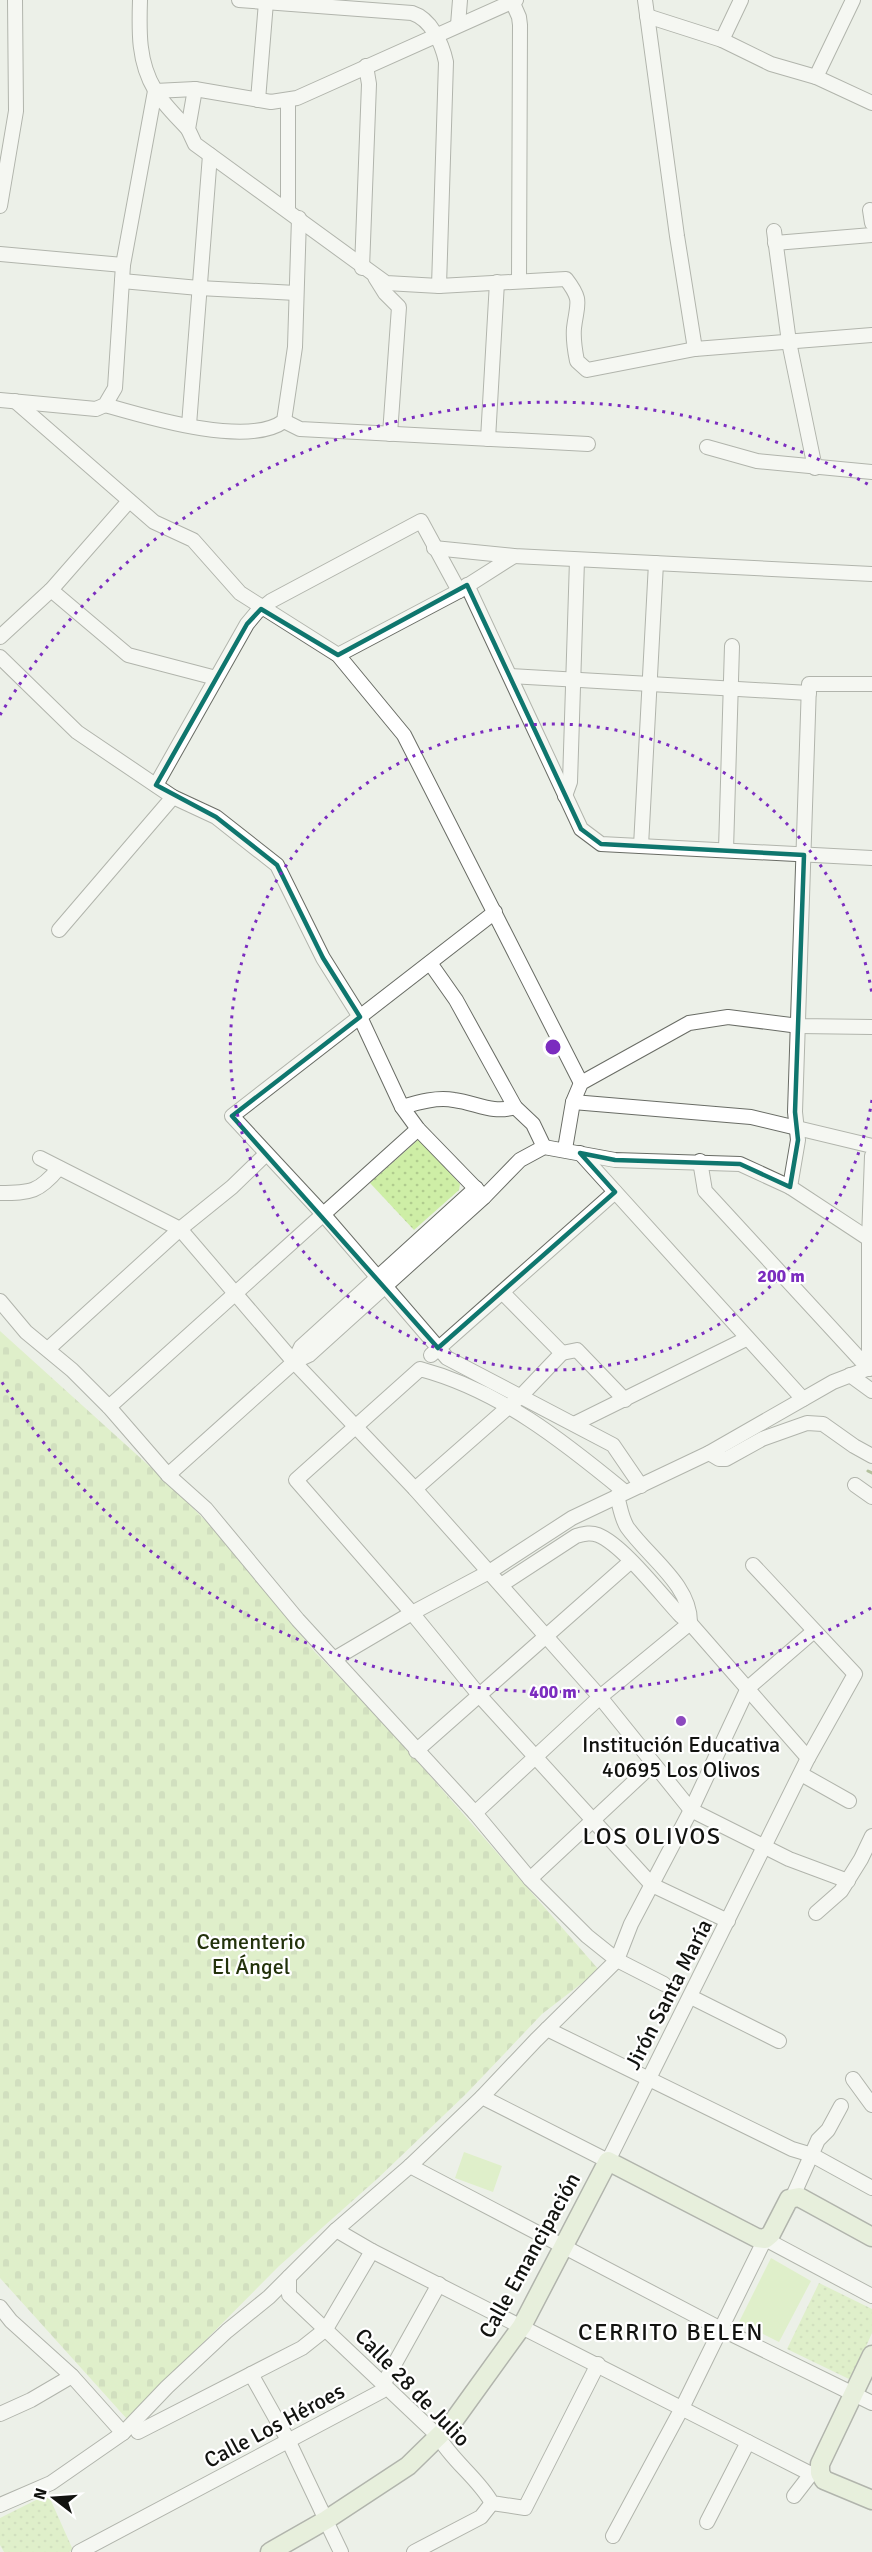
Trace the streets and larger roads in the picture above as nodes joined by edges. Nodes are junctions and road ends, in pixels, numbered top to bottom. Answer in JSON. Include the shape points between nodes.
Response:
{"nodes":[{"id":1,"x":15,"y":0,"type":"edge"},
{"id":2,"x":140,"y":0,"type":"edge"},
{"id":3,"x":238,"y":0,"type":"edge"},
{"id":4,"x":460,"y":0,"type":"edge"},
{"id":5,"x":645,"y":0,"type":"edge"},
{"id":6,"x":741,"y":0,"type":"edge"},
{"id":7,"x":853,"y":0,"type":"edge"},
{"id":8,"x":514,"y":1,"type":"edge"},
{"id":9,"x":266,"y":2,"type":"junction"},
{"id":10,"x":297,"y":2,"type":"edge"},
{"id":11,"x":380,"y":5,"type":"edge"},
{"id":12,"x":647,"y":16,"type":"junction"},
{"id":13,"x":458,"y":25,"type":"junction"},
{"id":14,"x":435,"y":35,"type":"junction"},
{"id":15,"x":722,"y":40,"type":"junction"},
{"id":16,"x":366,"y":66,"type":"junction"},
{"id":17,"x":816,"y":77,"type":"junction"},
{"id":18,"x":195,"y":89,"type":"junction"},
{"id":19,"x":155,"y":91,"type":"junction"},
{"id":20,"x":258,"y":100,"type":"junction"},
{"id":21,"x":288,"y":100,"type":"junction"},
{"id":22,"x":872,"y":103,"type":"edge"},
{"id":23,"x":188,"y":129,"type":"junction"},
{"id":24,"x":210,"y":155,"type":"junction"},
{"id":25,"x":0,"y":206,"type":"edge"},
{"id":26,"x":293,"y":214,"type":"junction"},
{"id":27,"x":872,"y":235,"type":"edge"},
{"id":28,"x":0,"y":254,"type":"edge"},
{"id":29,"x":123,"y":265,"type":"junction"},
{"id":30,"x":362,"y":268,"type":"junction"},
{"id":31,"x":375,"y":277,"type":"junction"},
{"id":32,"x":122,"y":281,"type":"junction"},
{"id":33,"x":519,"y":281,"type":"junction"},
{"id":34,"x":497,"y":282,"type":"junction"},
{"id":35,"x":439,"y":286,"type":"junction"},
{"id":36,"x":199,"y":288,"type":"junction"},
{"id":37,"x":296,"y":293,"type":"junction"},
{"id":38,"x":872,"y":335,"type":"edge"},
{"id":39,"x":789,"y":342,"type":"junction"},
{"id":40,"x":695,"y":349,"type":"junction"},
{"id":41,"x":0,"y":400,"type":"edge"},
{"id":42,"x":15,"y":401,"type":"junction"},
{"id":43,"x":105,"y":405,"type":"junction"},
{"id":44,"x":285,"y":421,"type":"junction"},
{"id":45,"x":189,"y":425,"type":"junction"},
{"id":46,"x":390,"y":434,"type":"junction"},
{"id":47,"x":488,"y":439,"type":"junction"},
{"id":48,"x":588,"y":444,"type":"dead end"},
{"id":49,"x":707,"y":447,"type":"dead end"},
{"id":50,"x":815,"y":468,"type":"junction"},
{"id":51,"x":872,"y":472,"type":"edge"},
{"id":52,"x":129,"y":501,"type":"junction"},
{"id":53,"x":434,"y":548,"type":"junction"},
{"id":54,"x":514,"y":556,"type":"junction"},
{"id":55,"x":577,"y":560,"type":"junction"},
{"id":56,"x":656,"y":563,"type":"junction"},
{"id":57,"x":872,"y":574,"type":"edge"},
{"id":58,"x":463,"y":588,"type":"junction"},
{"id":59,"x":51,"y":590,"type":"junction"},
{"id":60,"x":261,"y":609,"type":"junction"},
{"id":61,"x":0,"y":637,"type":"edge"},
{"id":62,"x":732,"y":646,"type":"dead end"},
{"id":63,"x":338,"y":655,"type":"junction"},
{"id":64,"x":0,"y":657,"type":"edge"},
{"id":65,"x":0,"y":668,"type":"edge"},
{"id":66,"x":18,"y":675,"type":"junction"},
{"id":67,"x":510,"y":676,"type":"junction"},
{"id":68,"x":216,"y":678,"type":"junction"},
{"id":69,"x":573,"y":680,"type":"junction"},
{"id":70,"x":650,"y":684,"type":"junction"},
{"id":71,"x":872,"y":684,"type":"edge"},
{"id":72,"x":731,"y":689,"type":"junction"},
{"id":73,"x":809,"y":693,"type":"junction"},
{"id":74,"x":156,"y":785,"type":"junction"},
{"id":75,"x":565,"y":796,"type":"junction"},
{"id":76,"x":174,"y":797,"type":"junction"},
{"id":77,"x":641,"y":846,"type":"junction"},
{"id":78,"x":726,"y":850,"type":"junction"},
{"id":79,"x":804,"y":855,"type":"junction"},
{"id":80,"x":872,"y":858,"type":"edge"},
{"id":81,"x":495,"y":912,"type":"junction"},
{"id":82,"x":59,"y":930,"type":"dead end"},
{"id":83,"x":430,"y":963,"type":"junction"},
{"id":84,"x":360,"y":1017,"type":"junction"},
{"id":85,"x":799,"y":1026,"type":"junction"},
{"id":86,"x":872,"y":1027,"type":"edge"},
{"id":87,"x":581,"y":1083,"type":"junction"},
{"id":88,"x":573,"y":1102,"type":"junction"},
{"id":89,"x":402,"y":1107,"type":"junction"},
{"id":90,"x":515,"y":1107,"type":"junction"},
{"id":91,"x":796,"y":1127,"type":"junction"},
{"id":92,"x":418,"y":1128,"type":"junction"},
{"id":93,"x":872,"y":1146,"type":"edge"},
{"id":94,"x":544,"y":1147,"type":"junction"},
{"id":95,"x":565,"y":1149,"type":"junction"},
{"id":96,"x":580,"y":1153,"type":"junction"},
{"id":97,"x":266,"y":1154,"type":"junction"},
{"id":98,"x":872,"y":1156,"type":"edge"},
{"id":99,"x":40,"y":1158,"type":"dead end"},
{"id":100,"x":700,"y":1161,"type":"junction"},
{"id":101,"x":59,"y":1168,"type":"junction"},
{"id":102,"x":790,"y":1187,"type":"junction"},
{"id":103,"x":615,"y":1192,"type":"junction"},
{"id":104,"x":0,"y":1193,"type":"edge"},
{"id":105,"x":480,"y":1193,"type":"junction"},
{"id":106,"x":323,"y":1214,"type":"junction"},
{"id":107,"x":180,"y":1229,"type":"junction"},
{"id":108,"x":870,"y":1240,"type":"edge"},
{"id":109,"x":380,"y":1282,"type":"junction"},
{"id":110,"x":235,"y":1291,"type":"junction"},
{"id":111,"x":503,"y":1293,"type":"junction"},
{"id":112,"x":0,"y":1301,"type":"edge"},
{"id":113,"x":746,"y":1339,"type":"junction"},
{"id":114,"x":48,"y":1350,"type":"junction"},
{"id":115,"x":435,"y":1352,"type":"junction"},
{"id":116,"x":562,"y":1353,"type":"junction"},
{"id":117,"x":294,"y":1362,"type":"junction"},
{"id":118,"x":871,"y":1368,"type":"edge"},
{"id":119,"x":850,"y":1376,"type":"junction"},
{"id":120,"x":872,"y":1391,"type":"edge"},
{"id":121,"x":803,"y":1399,"type":"junction"},
{"id":122,"x":515,"y":1400,"type":"junction"},
{"id":123,"x":625,"y":1400,"type":"junction"},
{"id":124,"x":109,"y":1407,"type":"junction"},
{"id":125,"x":574,"y":1424,"type":"junction"},
{"id":126,"x":354,"y":1427,"type":"junction"},
{"id":127,"x":709,"y":1453,"type":"junction"},
{"id":128,"x":872,"y":1456,"type":"edge"},
{"id":129,"x":168,"y":1475,"type":"junction"},
{"id":130,"x":855,"y":1485,"type":"dead end"},
{"id":131,"x":415,"y":1489,"type":"junction"},
{"id":132,"x":630,"y":1490,"type":"junction"},
{"id":133,"x":872,"y":1497,"type":"edge"},
{"id":134,"x":630,"y":1562,"type":"junction"},
{"id":135,"x":753,"y":1565,"type":"dead end"},
{"id":136,"x":489,"y":1572,"type":"junction"},
{"id":137,"x":501,"y":1585,"type":"junction"},
{"id":138,"x":412,"y":1613,"type":"junction"},
{"id":139,"x":690,"y":1623,"type":"junction"},
{"id":140,"x":814,"y":1631,"type":"junction"},
{"id":141,"x":545,"y":1637,"type":"junction"},
{"id":142,"x":334,"y":1659,"type":"junction"},
{"id":143,"x":748,"y":1688,"type":"junction"},
{"id":144,"x":479,"y":1695,"type":"junction"},
{"id":145,"x":600,"y":1697,"type":"junction"},
{"id":146,"x":416,"y":1751,"type":"junction"},
{"id":147,"x":808,"y":1758,"type":"junction"},
{"id":148,"x":536,"y":1759,"type":"junction"},
{"id":149,"x":653,"y":1764,"type":"junction"},
{"id":150,"x":801,"y":1774,"type":"junction"},
{"id":151,"x":849,"y":1801,"type":"dead end"},
{"id":152,"x":691,"y":1810,"type":"junction"},
{"id":153,"x":475,"y":1813,"type":"junction"},
{"id":154,"x":592,"y":1821,"type":"junction"},
{"id":155,"x":872,"y":1836,"type":"edge"},
{"id":156,"x":764,"y":1846,"type":"junction"},
{"id":157,"x":530,"y":1879,"type":"junction"},
{"id":158,"x":848,"y":1881,"type":"junction"},
{"id":159,"x":652,"y":1885,"type":"junction"},
{"id":160,"x":816,"y":1913,"type":"dead end"},
{"id":161,"x":728,"y":1921,"type":"junction"},
{"id":162,"x":617,"y":1960,"type":"junction"},
{"id":163,"x":664,"y":1984,"type":"dead end"},
{"id":164,"x":691,"y":1997,"type":"junction"},
{"id":165,"x":547,"y":2028,"type":"junction"},
{"id":166,"x":779,"y":2042,"type":"dead end"},
{"id":167,"x":649,"y":2079,"type":"junction"},
{"id":168,"x":853,"y":2079,"type":"dead end"},
{"id":169,"x":482,"y":2097,"type":"junction"},
{"id":170,"x":872,"y":2105,"type":"edge"},
{"id":171,"x":841,"y":2106,"type":"dead end"},
{"id":172,"x":812,"y":2155,"type":"junction"},
{"id":173,"x":608,"y":2161,"type":"junction"},
{"id":174,"x":410,"y":2166,"type":"junction"},
{"id":175,"x":872,"y":2188,"type":"edge"},
{"id":176,"x":793,"y":2196,"type":"junction"},
{"id":177,"x":336,"y":2230,"type":"junction"},
{"id":178,"x":872,"y":2237,"type":"edge"},
{"id":179,"x":765,"y":2239,"type":"junction"},
{"id":180,"x":565,"y":2246,"type":"junction"},
{"id":181,"x":372,"y":2251,"type":"junction"},
{"id":182,"x":289,"y":2277,"type":"junction"},
{"id":183,"x":439,"y":2284,"type":"junction"},
{"id":184,"x":872,"y":2296,"type":"edge"},
{"id":185,"x":0,"y":2307,"type":"edge"},
{"id":186,"x":6,"y":2324,"type":"edge"},
{"id":187,"x":522,"y":2326,"type":"junction"},
{"id":188,"x":721,"y":2329,"type":"junction"},
{"id":189,"x":326,"y":2330,"type":"junction"},
{"id":190,"x":872,"y":2355,"type":"edge"},
{"id":191,"x":598,"y":2364,"type":"junction"},
{"id":192,"x":251,"y":2374,"type":"junction"},
{"id":193,"x":72,"y":2376,"type":"junction"},
{"id":194,"x":384,"y":2383,"type":"junction"},
{"id":195,"x":853,"y":2394,"type":"junction"},
{"id":196,"x":872,"y":2403,"type":"edge"},
{"id":197,"x":682,"y":2408,"type":"junction"},
{"id":198,"x":0,"y":2414,"type":"edge"},
{"id":199,"x":138,"y":2432,"type":"dead end"},
{"id":200,"x":123,"y":2433,"type":"junction"},
{"id":201,"x":438,"y":2436,"type":"junction"},
{"id":202,"x":288,"y":2440,"type":"junction"},
{"id":203,"x":748,"y":2442,"type":"junction"},
{"id":204,"x":816,"y":2473,"type":"junction"},
{"id":205,"x":794,"y":2496,"type":"dead end"},
{"id":206,"x":872,"y":2500,"type":"edge"},
{"id":207,"x":492,"y":2503,"type":"junction"},
{"id":208,"x":0,"y":2505,"type":"edge"},
{"id":209,"x":707,"y":2522,"type":"dead end"},
{"id":210,"x":328,"y":2523,"type":"junction"},
{"id":211,"x":613,"y":2536,"type":"dead end"},
{"id":212,"x":79,"y":2552,"type":"edge"},
{"id":213,"x":270,"y":2552,"type":"edge"},
{"id":214,"x":341,"y":2552,"type":"edge"},
{"id":215,"x":414,"y":2552,"type":"edge"}],
"edges":[{"from":1,"to":25,"type":"street","via":[[16,111]]},
{"from":2,"to":19,"type":"street","via":[[142,62]]},
{"from":3,"to":9,"type":"street"},
{"from":4,"to":13,"type":"street"},
{"from":5,"to":12,"type":"street"},
{"from":6,"to":15,"type":"street"},
{"from":7,"to":17,"type":"street"},
{"from":8,"to":13,"type":"street"},
{"from":8,"to":33,"type":"street","via":[[520,25]]},
{"from":9,"to":10,"type":"street"},
{"from":9,"to":20,"type":"street"},
{"from":10,"to":11,"type":"street"},
{"from":11,"to":14,"type":"street","via":[[417,15],[428,22]]},
{"from":12,"to":15,"type":"street"},
{"from":12,"to":40,"type":"street"},
{"from":13,"to":14,"type":"street"},
{"from":14,"to":16,"type":"street"},
{"from":14,"to":35,"type":"street","via":[[446,62]]},
{"from":15,"to":17,"type":"street","via":[[771,64]]},
{"from":16,"to":21,"type":"street"},
{"from":16,"to":30,"type":"street","via":[[369,84]]},
{"from":17,"to":22,"type":"street"},
{"from":18,"to":19,"type":"street"},
{"from":18,"to":20,"type":"street"},
{"from":18,"to":23,"type":"street"},
{"from":19,"to":23,"type":"street"},
{"from":19,"to":29,"type":"street"},
{"from":20,"to":21,"type":"street"},
{"from":21,"to":26,"type":"street"},
{"from":23,"to":24,"type":"street","via":[[191,139]]},
{"from":24,"to":26,"type":"street"},
{"from":24,"to":36,"type":"street"},
{"from":26,"to":30,"type":"street"},
{"from":26,"to":37,"type":"street"},
{"from":27,"to":39,"type":"street","via":[[775,237]]},
{"from":28,"to":29,"type":"street"},
{"from":29,"to":32,"type":"street"},
{"from":30,"to":31,"type":"street"},
{"from":31,"to":35,"type":"street","via":[[386,283]]},
{"from":31,"to":46,"type":"street","via":[[399,307]]},
{"from":32,"to":36,"type":"street"},
{"from":32,"to":43,"type":"street","via":[[115,388]]},
{"from":33,"to":34,"type":"street"},
{"from":33,"to":40,"type":"street","via":[[566,279],[579,305],[574,328],[577,361],[587,370]]},
{"from":34,"to":35,"type":"street"},
{"from":34,"to":47,"type":"street"},
{"from":36,"to":37,"type":"street"},
{"from":36,"to":45,"type":"street"},
{"from":37,"to":44,"type":"street","via":[[295,347]]},
{"from":38,"to":39,"type":"street"},
{"from":39,"to":40,"type":"street"},
{"from":39,"to":50,"type":"street"},
{"from":41,"to":42,"type":"street"},
{"from":42,"to":43,"type":"street","via":[[96,409]]},
{"from":42,"to":52,"type":"street"},
{"from":43,"to":45,"type":"street"},
{"from":44,"to":45,"type":"street","via":[[252,432]]},
{"from":44,"to":46,"type":"street","via":[[300,429]]},
{"from":46,"to":47,"type":"street"},
{"from":47,"to":48,"type":"street"},
{"from":49,"to":50,"type":"street","via":[[757,461]]},
{"from":50,"to":51,"type":"street"},
{"from":52,"to":59,"type":"street"},
{"from":52,"to":60,"type":"street","via":[[154,522],[193,540],[240,593]]},
{"from":53,"to":54,"type":"street"},
{"from":53,"to":58,"type":"street"},
{"from":53,"to":60,"type":"street","via":[[421,521]]},
{"from":54,"to":55,"type":"street"},
{"from":54,"to":58,"type":"street"},
{"from":55,"to":56,"type":"street"},
{"from":55,"to":69,"type":"street"},
{"from":56,"to":57,"type":"street"},
{"from":56,"to":70,"type":"street"},
{"from":58,"to":63,"type":"street"},
{"from":58,"to":67,"type":"street"},
{"from":59,"to":61,"type":"street"},
{"from":59,"to":68,"type":"street","via":[[128,655]]},
{"from":60,"to":63,"type":"street"},
{"from":60,"to":68,"type":"street","via":[[247,624]]},
{"from":62,"to":72,"type":"street"},
{"from":63,"to":81,"type":"street","via":[[404,735]]},
{"from":64,"to":66,"type":"street"},
{"from":65,"to":66,"type":"street"},
{"from":66,"to":74,"type":"street","via":[[76,732]]},
{"from":67,"to":69,"type":"street"},
{"from":67,"to":75,"type":"street"},
{"from":68,"to":74,"type":"street"},
{"from":69,"to":70,"type":"street"},
{"from":69,"to":75,"type":"street","via":[[570,782]]},
{"from":70,"to":72,"type":"street"},
{"from":70,"to":77,"type":"street"},
{"from":71,"to":73,"type":"street","via":[[809,684]]},
{"from":72,"to":73,"type":"street"},
{"from":72,"to":78,"type":"street"},
{"from":73,"to":79,"type":"street"},
{"from":74,"to":76,"type":"street"},
{"from":75,"to":77,"type":"street","via":[[581,829],[601,843]]},
{"from":76,"to":82,"type":"street"},
{"from":76,"to":84,"type":"street","via":[[216,817],[278,865],[323,958]]},
{"from":77,"to":78,"type":"street"},
{"from":78,"to":79,"type":"street"},
{"from":79,"to":80,"type":"street"},
{"from":79,"to":85,"type":"street"},
{"from":81,"to":83,"type":"street"},
{"from":81,"to":87,"type":"street"},
{"from":83,"to":84,"type":"street"},
{"from":83,"to":90,"type":"street","via":[[456,1000]]},
{"from":84,"to":89,"type":"street"},
{"from":84,"to":97,"type":"street","via":[[232,1116]]},
{"from":85,"to":86,"type":"street"},
{"from":85,"to":87,"type":"street","via":[[728,1017],[689,1023]]},
{"from":85,"to":91,"type":"street"},
{"from":87,"to":88,"type":"street"},
{"from":88,"to":91,"type":"street","via":[[751,1117]]},
{"from":88,"to":95,"type":"street"},
{"from":89,"to":90,"type":"street","via":[[432,1099],[453,1099],[501,1112]]},
{"from":89,"to":92,"type":"street"},
{"from":90,"to":94,"type":"street","via":[[533,1124]]},
{"from":91,"to":93,"type":"street"},
{"from":91,"to":102,"type":"street","via":[[798,1140]]},
{"from":92,"to":105,"type":"street"},
{"from":92,"to":106,"type":"street"},
{"from":94,"to":95,"type":"street"},
{"from":94,"to":105,"type":"street"},
{"from":95,"to":96,"type":"street"},
{"from":96,"to":100,"type":"street","via":[[615,1160]]},
{"from":96,"to":103,"type":"street"},
{"from":97,"to":106,"type":"street"},
{"from":97,"to":107,"type":"street"},
{"from":98,"to":108,"type":"street"},
{"from":99,"to":101,"type":"street"},
{"from":100,"to":102,"type":"street","via":[[740,1164]]},
{"from":100,"to":118,"type":"street","via":[[705,1191]]},
{"from":101,"to":104,"type":"street","via":[[38,1189]]},
{"from":101,"to":107,"type":"street"},
{"from":102,"to":108,"type":"street"},
{"from":103,"to":111,"type":"street"},
{"from":103,"to":113,"type":"street"},
{"from":105,"to":109,"type":"street"},
{"from":106,"to":109,"type":"street"},
{"from":106,"to":110,"type":"street"},
{"from":107,"to":110,"type":"street"},
{"from":107,"to":114,"type":"street"},
{"from":108,"to":118,"type":"street"},
{"from":109,"to":115,"type":"street"},
{"from":109,"to":117,"type":"street","via":[[309,1354]]},
{"from":109,"to":117,"type":"street","via":[[301,1347]]},
{"from":110,"to":117,"type":"street"},
{"from":110,"to":124,"type":"street"},
{"from":111,"to":115,"type":"street"},
{"from":111,"to":116,"type":"street"},
{"from":112,"to":114,"type":"street"},
{"from":113,"to":121,"type":"street"},
{"from":113,"to":123,"type":"street"},
{"from":114,"to":124,"type":"street"},
{"from":115,"to":122,"type":"street"},
{"from":116,"to":122,"type":"street"},
{"from":116,"to":123,"type":"street","via":[[577,1350]]},
{"from":117,"to":126,"type":"street"},
{"from":117,"to":129,"type":"street"},
{"from":118,"to":119,"type":"street"},
{"from":119,"to":120,"type":"street"},
{"from":119,"to":121,"type":"street"},
{"from":121,"to":127,"type":"street"},
{"from":122,"to":125,"type":"street"},
{"from":122,"to":126,"type":"street","via":[[420,1369]]},
{"from":122,"to":131,"type":"street"},
{"from":122,"to":132,"type":"street"},
{"from":123,"to":125,"type":"street"},
{"from":124,"to":129,"type":"street"},
{"from":125,"to":132,"type":"street","via":[[613,1445]]},
{"from":126,"to":131,"type":"street"},
{"from":126,"to":138,"type":"street","via":[[296,1480]]},
{"from":127,"to":128,"type":"street","via":[[726,1459],[762,1439],[807,1423],[823,1425]]},
{"from":127,"to":132,"type":"street"},
{"from":129,"to":142,"type":"street","via":[[206,1509]]},
{"from":130,"to":133,"type":"street"},
{"from":131,"to":136,"type":"street"},
{"from":132,"to":136,"type":"street","via":[[572,1518]]},
{"from":132,"to":139,"type":"street","via":[[627,1526],[679,1589],[690,1610]]},
{"from":134,"to":137,"type":"street","via":[[606,1540],[590,1533],[576,1536]]},
{"from":134,"to":139,"type":"street"},
{"from":134,"to":141,"type":"street"},
{"from":135,"to":140,"type":"street"},
{"from":136,"to":137,"type":"street"},
{"from":136,"to":138,"type":"street"},
{"from":137,"to":141,"type":"street"},
{"from":138,"to":142,"type":"street"},
{"from":138,"to":144,"type":"street"},
{"from":139,"to":143,"type":"street"},
{"from":139,"to":145,"type":"street"},
{"from":140,"to":143,"type":"street"},
{"from":140,"to":147,"type":"street","name":"Jirón Santa María","via":[[855,1674]]},
{"from":141,"to":144,"type":"street"},
{"from":141,"to":145,"type":"street"},
{"from":142,"to":146,"type":"street"},
{"from":143,"to":147,"type":"street"},
{"from":143,"to":152,"type":"street"},
{"from":144,"to":146,"type":"street"},
{"from":144,"to":148,"type":"street"},
{"from":145,"to":148,"type":"street"},
{"from":145,"to":149,"type":"street"},
{"from":146,"to":153,"type":"street"},
{"from":147,"to":150,"type":"street","name":"Jirón Santa María"},
{"from":148,"to":153,"type":"street"},
{"from":148,"to":154,"type":"street"},
{"from":149,"to":152,"type":"street"},
{"from":149,"to":154,"type":"street"},
{"from":150,"to":151,"type":"street"},
{"from":150,"to":156,"type":"street","name":"Jirón Santa María"},
{"from":152,"to":156,"type":"street"},
{"from":152,"to":159,"type":"street"},
{"from":153,"to":157,"type":"street"},
{"from":154,"to":157,"type":"street"},
{"from":154,"to":159,"type":"street"},
{"from":155,"to":158,"type":"street"},
{"from":156,"to":158,"type":"street"},
{"from":156,"to":161,"type":"street","name":"Jirón Santa María"},
{"from":157,"to":162,"type":"street"},
{"from":158,"to":160,"type":"street"},
{"from":159,"to":161,"type":"street"},
{"from":159,"to":162,"type":"street"},
{"from":161,"to":164,"type":"street","name":"Jirón Santa María"},
{"from":162,"to":163,"type":"street"},
{"from":162,"to":165,"type":"street"},
{"from":164,"to":166,"type":"street"},
{"from":164,"to":167,"type":"street","name":"Jirón Santa María"},
{"from":165,"to":167,"type":"street"},
{"from":165,"to":169,"type":"street"},
{"from":167,"to":172,"type":"street","via":[[792,2149]]},
{"from":167,"to":173,"type":"street","name":"Jirón Santa María"},
{"from":168,"to":170,"type":"street"},
{"from":169,"to":173,"type":"street"},
{"from":169,"to":174,"type":"street"},
{"from":171,"to":172,"type":"street"},
{"from":172,"to":175,"type":"street"},
{"from":172,"to":176,"type":"street"},
{"from":173,"to":179,"type":"street"},
{"from":173,"to":180,"type":"street","name":"Calle Emancipación"},
{"from":174,"to":177,"type":"street"},
{"from":174,"to":180,"type":"street"},
{"from":176,"to":178,"type":"street"},
{"from":176,"to":179,"type":"street"},
{"from":177,"to":181,"type":"street"},
{"from":177,"to":182,"type":"street"},
{"from":179,"to":184,"type":"street"},
{"from":179,"to":188,"type":"street"},
{"from":180,"to":187,"type":"street","name":"Calle Emancipación"},
{"from":180,"to":188,"type":"street"},
{"from":181,"to":183,"type":"street"},
{"from":181,"to":189,"type":"street"},
{"from":182,"to":189,"type":"street","name":"Calle 28 de Julio","via":[[289,2295]]},
{"from":182,"to":200,"type":"street","via":[[167,2387]]},
{"from":183,"to":187,"type":"street"},
{"from":183,"to":194,"type":"street","name":"Calle Los Héroes"},
{"from":185,"to":186,"type":"street"},
{"from":186,"to":193,"type":"street"},
{"from":187,"to":191,"type":"street"},
{"from":187,"to":201,"type":"street","name":"Calle Emancipación","via":[[452,2423]]},
{"from":188,"to":195,"type":"street"},
{"from":188,"to":197,"type":"street"},
{"from":189,"to":192,"type":"street","via":[[302,2348]]},
{"from":189,"to":194,"type":"street","name":"Calle 28 de Julio"},
{"from":190,"to":195,"type":"street"},
{"from":191,"to":197,"type":"street"},
{"from":191,"to":207,"type":"street","via":[[525,2508]]},
{"from":192,"to":199,"type":"street"},
{"from":192,"to":202,"type":"street"},
{"from":193,"to":198,"type":"street"},
{"from":193,"to":200,"type":"street"},
{"from":194,"to":201,"type":"street","name":"Calle 28 de Julio"},
{"from":194,"to":202,"type":"street","name":"Calle Los Héroes","via":[[382,2391]]},
{"from":195,"to":196,"type":"street"},
{"from":195,"to":204,"type":"street"},
{"from":197,"to":203,"type":"street"},
{"from":197,"to":211,"type":"street"},
{"from":200,"to":208,"type":"street","via":[[51,2483]]},
{"from":201,"to":207,"type":"street","name":"Calle 28 de Julio"},
{"from":201,"to":210,"type":"street","name":"Calle Emancipación","via":[[408,2466]]},
{"from":202,"to":210,"type":"street"},
{"from":202,"to":212,"type":"street","name":"Calle Los Héroes"},
{"from":203,"to":204,"type":"street"},
{"from":203,"to":209,"type":"street"},
{"from":204,"to":205,"type":"street"},
{"from":204,"to":206,"type":"street"},
{"from":207,"to":215,"type":"street","via":[[482,2517]]},
{"from":210,"to":213,"type":"street","name":"Calle Emancipación"},
{"from":210,"to":214,"type":"street"}]}
